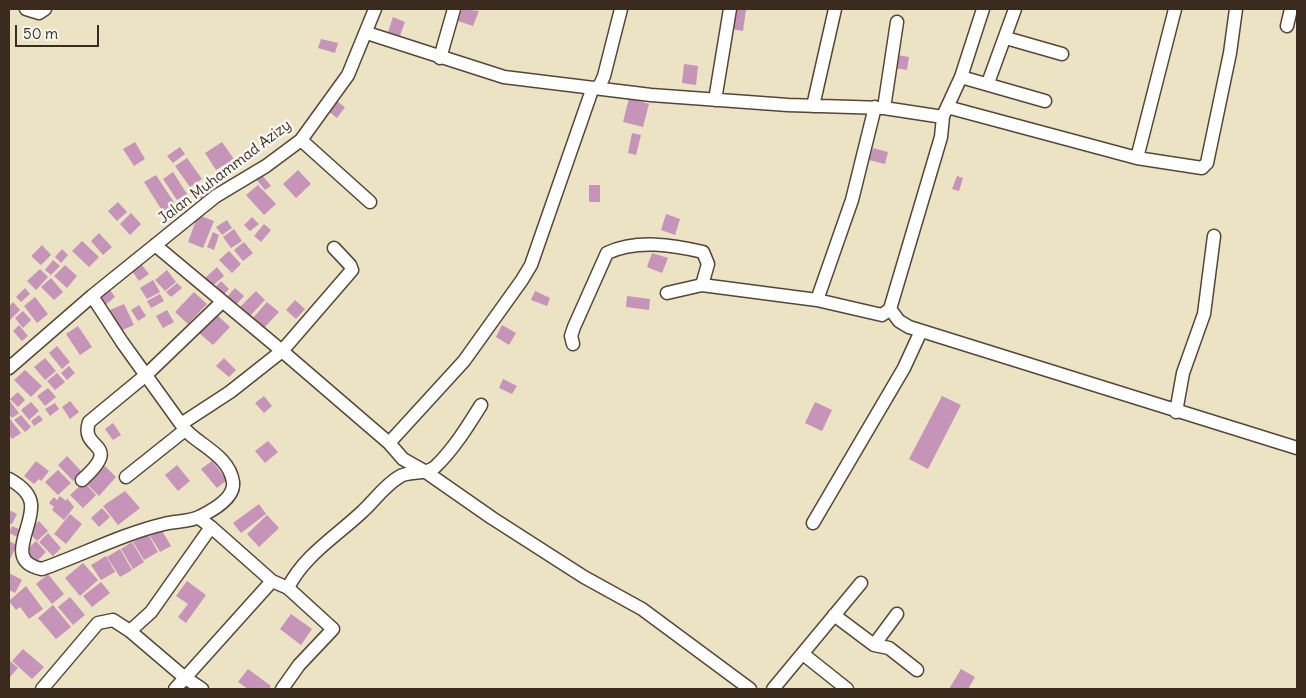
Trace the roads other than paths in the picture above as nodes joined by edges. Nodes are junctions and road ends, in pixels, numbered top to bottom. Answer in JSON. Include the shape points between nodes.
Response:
{"nodes":[{"id":1,"x":26,"y":9,"type":"edge"},
{"id":2,"x":45,"y":9,"type":"edge"},
{"id":3,"x":375,"y":9,"type":"edge"},
{"id":4,"x":454,"y":9,"type":"edge"},
{"id":5,"x":621,"y":9,"type":"edge"},
{"id":6,"x":730,"y":9,"type":"edge"},
{"id":7,"x":834,"y":9,"type":"edge"},
{"id":8,"x":983,"y":9,"type":"edge"},
{"id":9,"x":1015,"y":9,"type":"edge"},
{"id":10,"x":1174,"y":9,"type":"edge"},
{"id":11,"x":1236,"y":9,"type":"edge"},
{"id":12,"x":1291,"y":9,"type":"edge"},
{"id":13,"x":898,"y":22,"type":"dead end"},
{"id":14,"x":1287,"y":26,"type":"dead end"},
{"id":15,"x":367,"y":33,"type":"junction"},
{"id":16,"x":1006,"y":38,"type":"junction"},
{"id":17,"x":1062,"y":54,"type":"dead end"},
{"id":18,"x":440,"y":58,"type":"junction"},
{"id":19,"x":961,"y":76,"type":"junction"},
{"id":20,"x":988,"y":83,"type":"junction"},
{"id":21,"x":592,"y":90,"type":"junction"},
{"id":22,"x":715,"y":100,"type":"junction"},
{"id":23,"x":1045,"y":101,"type":"dead end"},
{"id":24,"x":814,"y":106,"type":"junction"},
{"id":25,"x":880,"y":108,"type":"junction"},
{"id":26,"x":945,"y":112,"type":"junction"},
{"id":27,"x":301,"y":140,"type":"junction"},
{"id":28,"x":1138,"y":158,"type":"junction"},
{"id":29,"x":370,"y":202,"type":"dead end"},
{"id":30,"x":1214,"y":236,"type":"dead end"},
{"id":31,"x":155,"y":246,"type":"junction"},
{"id":32,"x":334,"y":248,"type":"dead end"},
{"id":33,"x":702,"y":284,"type":"junction"},
{"id":34,"x":667,"y":293,"type":"dead end"},
{"id":35,"x":92,"y":296,"type":"junction"},
{"id":36,"x":817,"y":300,"type":"junction"},
{"id":37,"x":222,"y":302,"type":"junction"},
{"id":38,"x":890,"y":309,"type":"junction"},
{"id":39,"x":921,"y":331,"type":"junction"},
{"id":40,"x":573,"y":344,"type":"dead end"},
{"id":41,"x":282,"y":351,"type":"junction"},
{"id":42,"x":9,"y":368,"type":"edge"},
{"id":43,"x":146,"y":375,"type":"junction"},
{"id":44,"x":481,"y":405,"type":"dead end"},
{"id":45,"x":1176,"y":412,"type":"junction"},
{"id":46,"x":183,"y":427,"type":"junction"},
{"id":47,"x":389,"y":443,"type":"junction"},
{"id":48,"x":1297,"y":448,"type":"edge"},
{"id":49,"x":403,"y":459,"type":"junction"},
{"id":50,"x":426,"y":472,"type":"junction"},
{"id":51,"x":401,"y":475,"type":"junction"},
{"id":52,"x":126,"y":477,"type":"dead end"},
{"id":53,"x":9,"y":479,"type":"edge"},
{"id":54,"x":82,"y":480,"type":"dead end"},
{"id":55,"x":199,"y":518,"type":"junction"},
{"id":56,"x":813,"y":523,"type":"dead end"},
{"id":57,"x":211,"y":527,"type":"junction"},
{"id":58,"x":272,"y":581,"type":"junction"},
{"id":59,"x":861,"y":583,"type":"dead end"},
{"id":60,"x":288,"y":588,"type":"junction"},
{"id":61,"x":896,"y":614,"type":"dead end"},
{"id":62,"x":834,"y":615,"type":"junction"},
{"id":63,"x":130,"y":630,"type":"junction"},
{"id":64,"x":874,"y":644,"type":"junction"},
{"id":65,"x":803,"y":654,"type":"junction"},
{"id":66,"x":917,"y":670,"type":"dead end"},
{"id":67,"x":184,"y":677,"type":"junction"},
{"id":68,"x":42,"y":689,"type":"edge"},
{"id":69,"x":175,"y":689,"type":"edge"},
{"id":70,"x":202,"y":689,"type":"edge"},
{"id":71,"x":282,"y":689,"type":"edge"},
{"id":72,"x":750,"y":689,"type":"edge"},
{"id":73,"x":773,"y":689,"type":"edge"},
{"id":74,"x":847,"y":689,"type":"edge"}],
"edges":[{"from":1,"to":2,"type":"street","via":[[39,13]]},
{"from":3,"to":15,"type":"street","name":"Jalan Muhammad Azizy"},
{"from":4,"to":18,"type":"street"},
{"from":5,"to":21,"type":"street","via":[[604,76],[600,85]]},
{"from":6,"to":22,"type":"street"},
{"from":7,"to":24,"type":"street"},
{"from":8,"to":19,"type":"street"},
{"from":9,"to":16,"type":"street"},
{"from":10,"to":28,"type":"street"},
{"from":11,"to":28,"type":"street","via":[[1208,163],[1202,168],[1195,168]]},
{"from":12,"to":14,"type":"street"},
{"from":13,"to":25,"type":"street"},
{"from":15,"to":18,"type":"street"},
{"from":15,"to":27,"type":"street","name":"Jalan Muhammad Azizy","via":[[348,75]]},
{"from":16,"to":17,"type":"street"},
{"from":16,"to":20,"type":"street"},
{"from":18,"to":21,"type":"street","via":[[504,77]]},
{"from":19,"to":20,"type":"street"},
{"from":19,"to":26,"type":"street"},
{"from":20,"to":23,"type":"street"},
{"from":21,"to":22,"type":"street"},
{"from":21,"to":47,"type":"street","via":[[549,219],[522,280],[464,360]]},
{"from":22,"to":24,"type":"street"},
{"from":24,"to":25,"type":"street"},
{"from":25,"to":26,"type":"street"},
{"from":25,"to":36,"type":"street"},
{"from":26,"to":28,"type":"street"},
{"from":26,"to":38,"type":"street"},
{"from":27,"to":29,"type":"street"},
{"from":27,"to":31,"type":"street","name":"Jalan Muhammad Azizy","via":[[216,196]]},
{"from":30,"to":45,"type":"street","via":[[1204,314],[1183,373]]},
{"from":31,"to":35,"type":"street","name":"Jalan Muhammad Azizy"},
{"from":31,"to":37,"type":"street"},
{"from":32,"to":41,"type":"street","via":[[352,270]]},
{"from":33,"to":34,"type":"street"},
{"from":33,"to":36,"type":"street"},
{"from":33,"to":40,"type":"street","via":[[708,264],[703,252],[664,244],[607,252],[574,327]]},
{"from":35,"to":42,"type":"street","name":"Jalan Muhammad Azizy"},
{"from":35,"to":43,"type":"street"},
{"from":36,"to":38,"type":"street","via":[[882,315]]},
{"from":37,"to":41,"type":"street"},
{"from":37,"to":43,"type":"street"},
{"from":38,"to":39,"type":"street","via":[[899,321]]},
{"from":39,"to":45,"type":"street"},
{"from":39,"to":56,"type":"street","via":[[904,368]]},
{"from":41,"to":46,"type":"street"},
{"from":41,"to":47,"type":"street"},
{"from":43,"to":46,"type":"street"},
{"from":43,"to":54,"type":"street","via":[[89,422],[88,434],[102,454],[101,461]]},
{"from":44,"to":50,"type":"street","via":[[446,453]]},
{"from":45,"to":48,"type":"street"},
{"from":46,"to":52,"type":"street"},
{"from":46,"to":55,"type":"street","via":[[210,447],[234,483],[229,497]]},
{"from":47,"to":49,"type":"street"},
{"from":49,"to":50,"type":"street"},
{"from":49,"to":51,"type":"street"},
{"from":50,"to":51,"type":"street"},
{"from":50,"to":72,"type":"street","via":[[575,572],[642,609]]},
{"from":51,"to":60,"type":"street","via":[[296,573]]},
{"from":53,"to":55,"type":"street","via":[[28,494],[31,503],[21,549],[24,560],[33,568],[42,569],[163,524]]},
{"from":55,"to":57,"type":"street"},
{"from":57,"to":58,"type":"street"},
{"from":57,"to":63,"type":"street","via":[[151,612]]},
{"from":58,"to":60,"type":"street"},
{"from":58,"to":67,"type":"street"},
{"from":59,"to":62,"type":"street"},
{"from":60,"to":71,"type":"street","via":[[333,628]]},
{"from":61,"to":64,"type":"street"},
{"from":62,"to":64,"type":"street"},
{"from":62,"to":65,"type":"street"},
{"from":63,"to":67,"type":"street"},
{"from":63,"to":68,"type":"street","via":[[113,620],[98,623]]},
{"from":64,"to":66,"type":"street","via":[[889,648]]},
{"from":65,"to":73,"type":"street"},
{"from":65,"to":74,"type":"street"},
{"from":67,"to":69,"type":"street"},
{"from":67,"to":70,"type":"street"}]}
